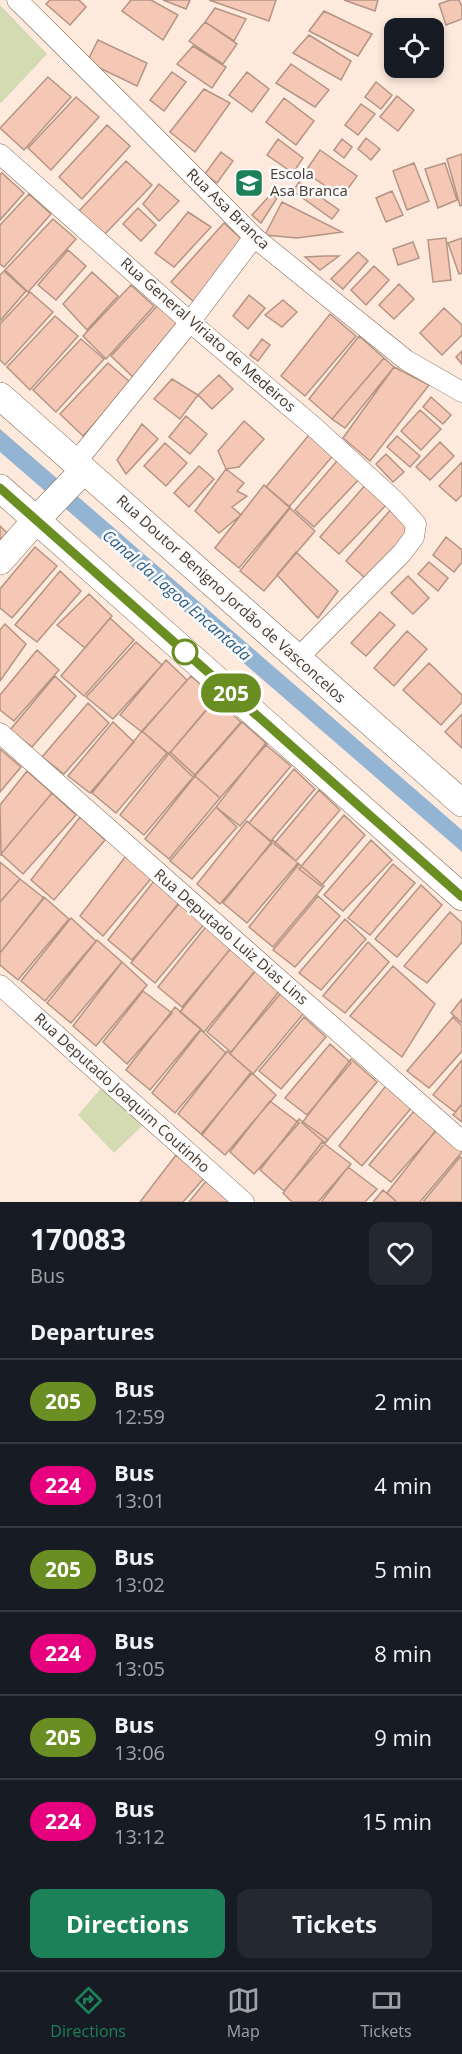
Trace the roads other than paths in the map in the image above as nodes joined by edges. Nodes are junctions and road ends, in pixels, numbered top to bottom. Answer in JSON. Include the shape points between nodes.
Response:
{"nodes":[{"id":1,"x":17,"y":0,"type":"edge"},
{"id":2,"x":0,"y":154,"type":"edge"},
{"id":3,"x":254,"y":237,"type":"junction"},
{"id":4,"x":190,"y":322,"type":"junction"},
{"id":5,"x":462,"y":392,"type":"edge"},
{"id":6,"x":0,"y":396,"type":"edge"},
{"id":7,"x":79,"y":469,"type":"junction"},
{"id":8,"x":0,"y":488,"type":"edge"},
{"id":9,"x":40,"y":516,"type":"junction"},
{"id":10,"x":0,"y":561,"type":"edge"},
{"id":11,"x":297,"y":659,"type":"junction"},
{"id":12,"x":0,"y":733,"type":"edge"},
{"id":13,"x":462,"y":803,"type":"edge"},
{"id":14,"x":462,"y":897,"type":"edge"},
{"id":15,"x":0,"y":985,"type":"edge"},
{"id":16,"x":462,"y":1142,"type":"edge"},
{"id":17,"x":244,"y":1202,"type":"edge"}],
"edges":[{"from":1,"to":3,"type":"street","name":"Rua Asa Branca"},
{"from":2,"to":4,"type":"street","name":"Rua General Viriato de Medeiros"},
{"from":3,"to":4,"type":"street"},
{"from":3,"to":5,"type":"street","name":"Rua Asa Branca","via":[[406,360]]},
{"from":4,"to":7,"type":"street"},
{"from":4,"to":11,"type":"street","name":"Rua General Viriato de Medeiros","via":[[314,427],[416,524],[414,537],[402,553]]},
{"from":6,"to":7,"type":"main road","name":"Rua Doutor Benigno Jordão de Vasconcelos"},
{"from":7,"to":9,"type":"main road"},
{"from":7,"to":11,"type":"main road","name":"Rua Doutor Benigno Jordão de Vasconcelos"},
{"from":8,"to":9,"type":"main road"},
{"from":9,"to":10,"type":"main road"},
{"from":9,"to":14,"type":"main road"},
{"from":11,"to":13,"type":"main road","name":"Rua Doutor Benigno Jordão de Vasconcelos"},
{"from":12,"to":16,"type":"street","name":"Rua Deputado Luiz Dias Lins"},
{"from":15,"to":17,"type":"street","name":"Rua Deputado Joaquim Coutinho"}]}
